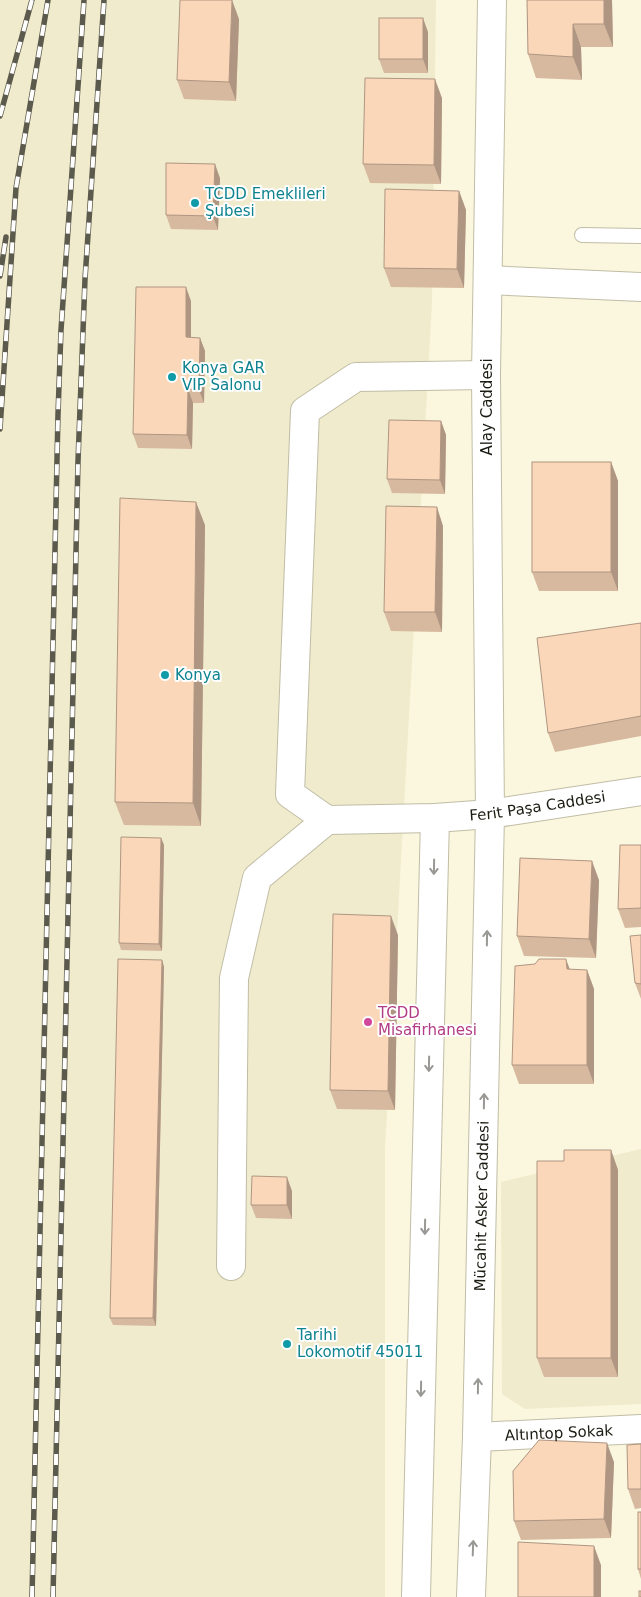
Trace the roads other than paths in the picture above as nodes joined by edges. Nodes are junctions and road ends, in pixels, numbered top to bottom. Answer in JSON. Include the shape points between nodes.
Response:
{"nodes":[{"id":1,"x":492,"y":0,"type":"edge"},
{"id":2,"x":582,"y":235,"type":"dead end"},
{"id":3,"x":641,"y":236,"type":"edge"},
{"id":4,"x":488,"y":280,"type":"junction"},
{"id":5,"x":641,"y":287,"type":"edge"},
{"id":6,"x":486,"y":375,"type":"junction"},
{"id":7,"x":641,"y":791,"type":"edge"},
{"id":8,"x":490,"y":814,"type":"junction"},
{"id":9,"x":435,"y":818,"type":"junction"},
{"id":10,"x":327,"y":820,"type":"junction"},
{"id":11,"x":231,"y":1266,"type":"dead end"},
{"id":12,"x":641,"y":1429,"type":"edge"},
{"id":13,"x":477,"y":1437,"type":"junction"},
{"id":14,"x":416,"y":1597,"type":"edge"},
{"id":15,"x":471,"y":1597,"type":"edge"}],
"edges":[{"from":1,"to":4,"type":"main road","name":"Alay Caddesi"},
{"from":2,"to":3,"type":"lane"},
{"from":4,"to":5,"type":"main road"},
{"from":4,"to":6,"type":"main road","name":"Alay Caddesi"},
{"from":6,"to":8,"type":"main road","name":"Alay Caddesi"},
{"from":6,"to":10,"type":"main road","via":[[356,377],[305,411],[290,794]]},
{"from":7,"to":8,"type":"main road","name":"Ferit Paşa Caddesi"},
{"from":8,"to":9,"type":"main road","name":"Ferit Paşa Caddesi"},
{"from":13,"to":8,"type":"main road","name":"Mücahit Asker Caddesi","one_way":true},
{"from":9,"to":10,"type":"main road","name":"Ferit Paşa Caddesi"},
{"from":9,"to":14,"type":"main road","one_way":true},
{"from":10,"to":11,"type":"main road","via":[[257,878],[234,978]]},
{"from":12,"to":13,"type":"main road","name":"Altıntop Sokak"},
{"from":15,"to":13,"type":"main road","name":"Mücahit Asker Caddesi","one_way":true}]}
